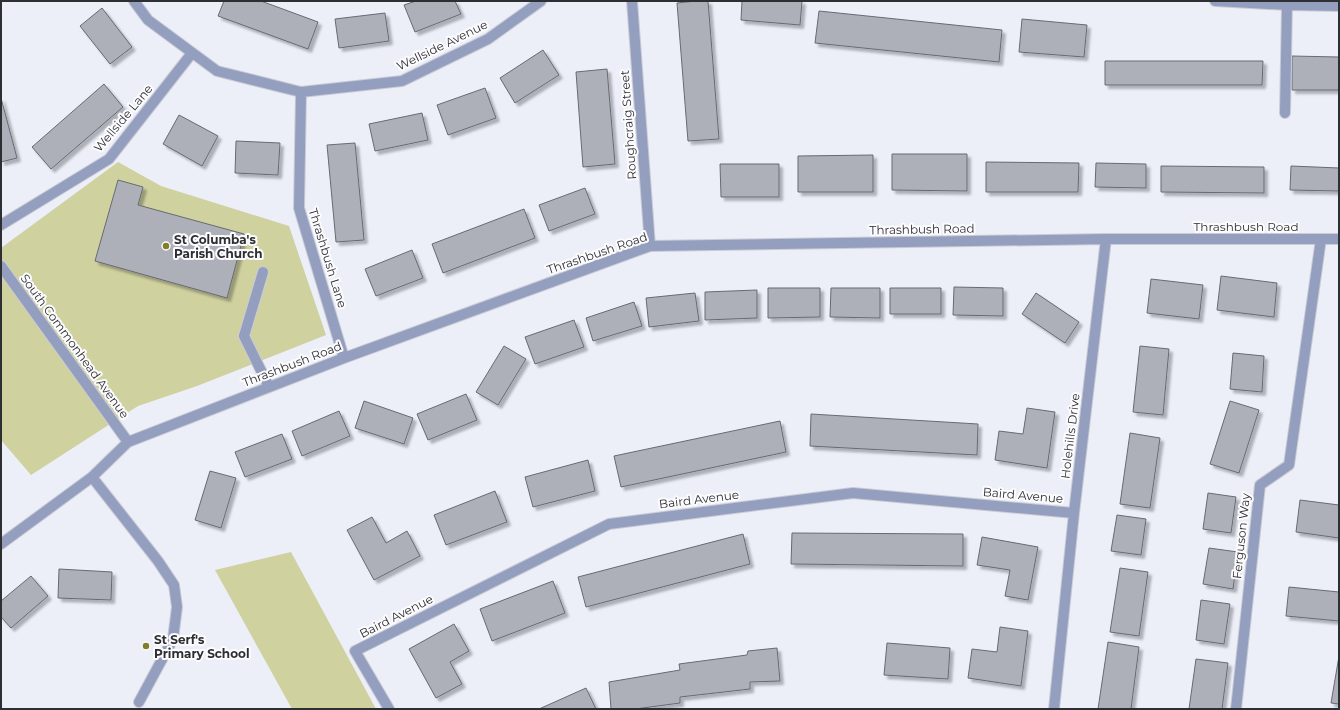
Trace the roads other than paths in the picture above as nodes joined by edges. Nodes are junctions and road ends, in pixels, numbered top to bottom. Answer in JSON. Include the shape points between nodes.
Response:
{"nodes":[{"id":1,"x":134,"y":1,"type":"edge"},
{"id":2,"x":541,"y":1,"type":"edge"},
{"id":3,"x":632,"y":1,"type":"edge"},
{"id":4,"x":1215,"y":1,"type":"edge"},
{"id":5,"x":1219,"y":1,"type":"edge"},
{"id":6,"x":1323,"y":3,"type":"edge"},
{"id":7,"x":1287,"y":5,"type":"junction"},
{"id":8,"x":1339,"y":6,"type":"edge"},
{"id":9,"x":192,"y":53,"type":"junction"},
{"id":10,"x":302,"y":92,"type":"junction"},
{"id":11,"x":1285,"y":113,"type":"dead end"},
{"id":12,"x":1,"y":225,"type":"edge"},
{"id":13,"x":1106,"y":239,"type":"junction"},
{"id":14,"x":1321,"y":239,"type":"junction"},
{"id":15,"x":1339,"y":239,"type":"edge"},
{"id":16,"x":650,"y":246,"type":"junction"},
{"id":17,"x":1,"y":266,"type":"edge"},
{"id":18,"x":264,"y":272,"type":"dead end"},
{"id":19,"x":344,"y":358,"type":"junction"},
{"id":20,"x":269,"y":387,"type":"junction"},
{"id":21,"x":128,"y":442,"type":"junction"},
{"id":22,"x":92,"y":476,"type":"junction"},
{"id":23,"x":1074,"y":513,"type":"junction"},
{"id":24,"x":1,"y":544,"type":"edge"},
{"id":25,"x":139,"y":702,"type":"dead end"},
{"id":26,"x":389,"y":709,"type":"edge"},
{"id":27,"x":1054,"y":709,"type":"edge"},
{"id":28,"x":1236,"y":709,"type":"edge"}],
"edges":[{"from":1,"to":9,"type":"street","name":"Wellside Avenue","via":[[148,20]]},
{"from":2,"to":10,"type":"street","name":"Wellside Avenue","via":[[488,39],[402,81]]},
{"from":3,"to":16,"type":"street","name":"Roughcraig Street"},
{"from":4,"to":5,"type":"street"},
{"from":5,"to":7,"type":"street"},
{"from":6,"to":7,"type":"street"},
{"from":6,"to":8,"type":"street"},
{"from":7,"to":11,"type":"street"},
{"from":9,"to":10,"type":"street","name":"Wellside Avenue","via":[[217,71]]},
{"from":9,"to":12,"type":"street","name":"Wellside Lane","via":[[108,159]]},
{"from":10,"to":19,"type":"street","name":"Thrashbush Lane","via":[[299,208]]},
{"from":13,"to":14,"type":"street","name":"Thrashbush Road"},
{"from":13,"to":16,"type":"street","name":"Thrashbush Road"},
{"from":13,"to":23,"type":"street","name":"Holehills Drive"},
{"from":14,"to":15,"type":"street","name":"Thrashbush Road"},
{"from":14,"to":28,"type":"street","name":"Ferguson Way","via":[[1289,465],[1260,485]]},
{"from":16,"to":19,"type":"street","name":"Thrashbush Road"},
{"from":17,"to":21,"type":"street","name":"South Commonhead Avenue"},
{"from":18,"to":20,"type":"street","via":[[244,336]]},
{"from":19,"to":20,"type":"street","name":"Thrashbush Road"},
{"from":20,"to":21,"type":"street","name":"Thrashbush Road"},
{"from":21,"to":22,"type":"street","name":"Thrashbush Road"},
{"from":22,"to":24,"type":"street","name":"Thrashbush Road"},
{"from":22,"to":25,"type":"street","via":[[174,585],[177,607],[173,639]]},
{"from":23,"to":26,"type":"street","name":"Baird Avenue","via":[[853,492],[609,524],[355,651]]},
{"from":23,"to":27,"type":"street","name":"Holehills Drive"}]}
